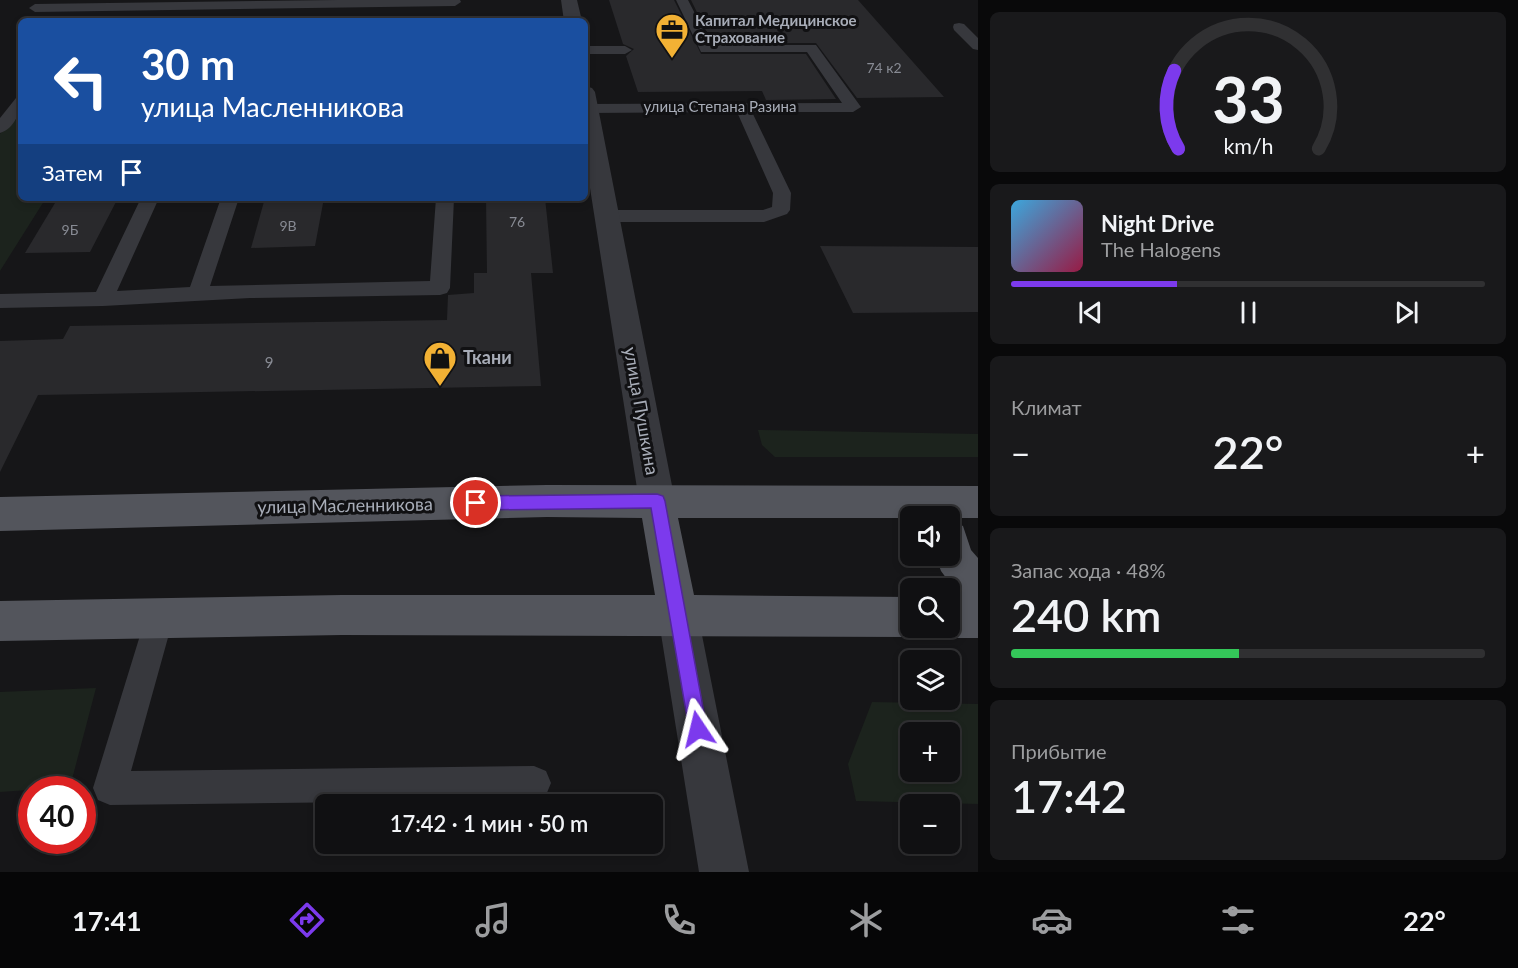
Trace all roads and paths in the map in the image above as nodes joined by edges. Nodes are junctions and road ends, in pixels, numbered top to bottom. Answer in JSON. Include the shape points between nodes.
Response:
{"nodes":[{"id":1,"x":569,"y":0,"type":"edge"},
{"id":2,"x":682,"y":0,"type":"edge"},
{"id":3,"x":455,"y":4,"type":"edge"},
{"id":4,"x":35,"y":8,"type":"dead end"},
{"id":5,"x":572,"y":18,"type":"edge"},
{"id":6,"x":959,"y":27,"type":"dead end"},
{"id":7,"x":978,"y":46,"type":"edge"},
{"id":8,"x":588,"y":50,"type":"edge"},
{"id":9,"x":625,"y":50,"type":"dead end"},
{"id":10,"x":588,"y":100,"type":"edge"},
{"id":11,"x":18,"y":106,"type":"edge"},
{"id":12,"x":742,"y":107,"type":"junction"},
{"id":13,"x":588,"y":112,"type":"edge"},
{"id":14,"x":0,"y":128,"type":"edge"},
{"id":15,"x":149,"y":201,"type":"edge"},
{"id":16,"x":229,"y":201,"type":"edge"},
{"id":17,"x":445,"y":201,"type":"edge"},
{"id":18,"x":606,"y":216,"type":"junction"},
{"id":19,"x":198,"y":293,"type":"junction"},
{"id":20,"x":103,"y":299,"type":"junction"},
{"id":21,"x":0,"y":301,"type":"edge"},
{"id":22,"x":657,"y":501,"type":"junction"},
{"id":23,"x":962,"y":510,"type":"edge"},
{"id":24,"x":0,"y":514,"type":"edge"},
{"id":25,"x":960,"y":566,"type":"edge"},
{"id":26,"x":978,"y":589,"type":"edge"},
{"id":27,"x":678,"y":615,"type":"junction"},
{"id":28,"x":160,"y":616,"type":"junction"},
{"id":29,"x":900,"y":617,"type":"edge"},
{"id":30,"x":960,"y":618,"type":"edge"},
{"id":31,"x":978,"y":618,"type":"edge"},
{"id":32,"x":0,"y":621,"type":"edge"},
{"id":33,"x":534,"y":783,"type":"dead end"},
{"id":34,"x":724,"y":872,"type":"edge"}],
"edges":[{"from":1,"to":5,"type":"street"},
{"from":2,"to":12,"type":"lane","name":"улица Степана Разина","via":[[700,49],[811,48],[853,107]]},
{"from":3,"to":4,"type":"lane"},
{"from":6,"to":7,"type":"lane"},
{"from":8,"to":9,"type":"lane"},
{"from":10,"to":12,"type":"lane","name":"улица Степана Разина"},
{"from":11,"to":14,"type":"lane"},
{"from":12,"to":18,"type":"lane","via":[[782,193],[781,210],[764,216]]},
{"from":13,"to":18,"type":"street","name":"улица Пушкина"},
{"from":15,"to":20,"type":"lane"},
{"from":16,"to":19,"type":"lane"},
{"from":17,"to":19,"type":"lane","via":[[440,288]]},
{"from":18,"to":22,"type":"street","name":"улица Пушкина"},
{"from":19,"to":20,"type":"lane"},
{"from":20,"to":21,"type":"lane"},
{"from":22,"to":23,"type":"main road","name":"улица Масленникова"},
{"from":22,"to":24,"type":"main road","name":"улица Масленникова"},
{"from":22,"to":27,"type":"main road","name":"улица Пушкина"},
{"from":25,"to":26,"type":"main road"},
{"from":27,"to":28,"type":"main road"},
{"from":27,"to":29,"type":"main road"},
{"from":27,"to":34,"type":"street","name":"улица Пушкина"},
{"from":28,"to":32,"type":"main road"},
{"from":28,"to":33,"type":"lane","via":[[110,788]]},
{"from":30,"to":31,"type":"main road"}]}
